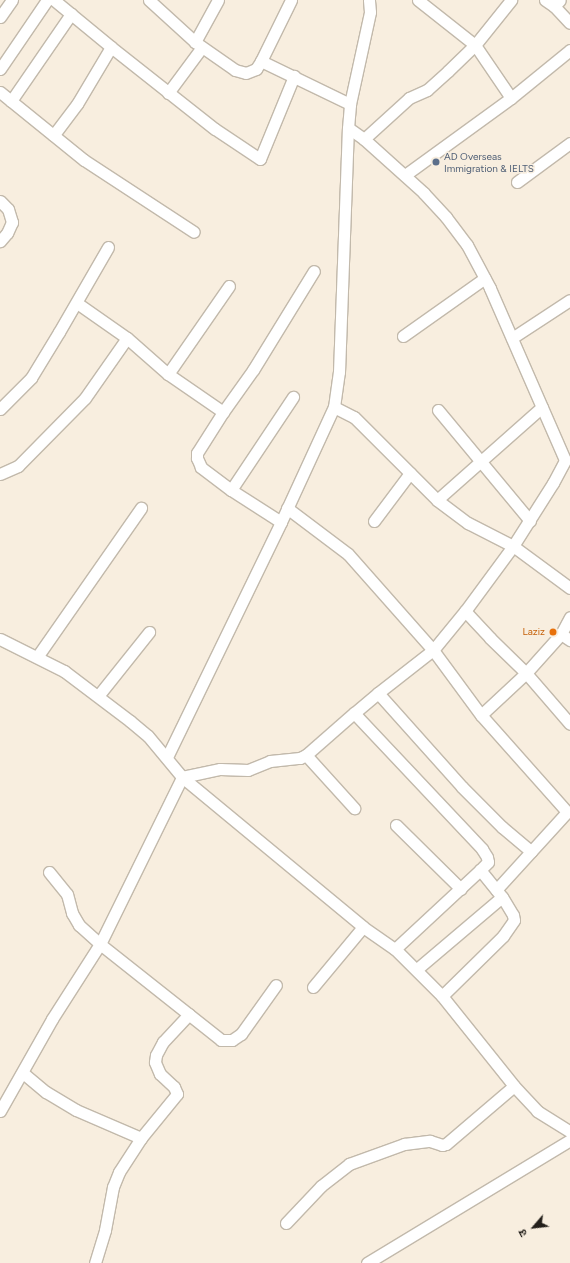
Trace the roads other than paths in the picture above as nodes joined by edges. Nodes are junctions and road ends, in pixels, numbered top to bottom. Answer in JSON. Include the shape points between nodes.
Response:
{"nodes":[{"id":1,"x":12,"y":0,"type":"edge"},
{"id":2,"x":47,"y":0,"type":"edge"},
{"id":3,"x":54,"y":0,"type":"edge"},
{"id":4,"x":149,"y":0,"type":"edge"},
{"id":5,"x":218,"y":0,"type":"edge"},
{"id":6,"x":291,"y":0,"type":"edge"},
{"id":7,"x":369,"y":0,"type":"edge"},
{"id":8,"x":418,"y":0,"type":"edge"},
{"id":9,"x":511,"y":0,"type":"edge"},
{"id":10,"x":553,"y":2,"type":"edge"},
{"id":11,"x":71,"y":14,"type":"junction"},
{"id":12,"x":0,"y":17,"type":"edge"},
{"id":13,"x":570,"y":23,"type":"edge"},
{"id":14,"x":198,"y":44,"type":"junction"},
{"id":15,"x":474,"y":45,"type":"junction"},
{"id":16,"x":111,"y":47,"type":"junction"},
{"id":17,"x":570,"y":50,"type":"edge"},
{"id":18,"x":261,"y":61,"type":"junction"},
{"id":19,"x":0,"y":69,"type":"edge"},
{"id":20,"x":294,"y":76,"type":"junction"},
{"id":21,"x":0,"y":92,"type":"edge"},
{"id":22,"x":168,"y":93,"type":"junction"},
{"id":23,"x":511,"y":98,"type":"junction"},
{"id":24,"x":11,"y":100,"type":"junction"},
{"id":25,"x":350,"y":104,"type":"junction"},
{"id":26,"x":348,"y":128,"type":"junction"},
{"id":27,"x":54,"y":135,"type":"junction"},
{"id":28,"x":364,"y":139,"type":"junction"},
{"id":29,"x":569,"y":146,"type":"edge"},
{"id":30,"x":405,"y":175,"type":"junction"},
{"id":31,"x":517,"y":182,"type":"dead end"},
{"id":32,"x":0,"y":201,"type":"edge"},
{"id":33,"x":194,"y":232,"type":"dead end"},
{"id":34,"x":0,"y":241,"type":"edge"},
{"id":35,"x":108,"y":247,"type":"dead end"},
{"id":36,"x":314,"y":271,"type":"dead end"},
{"id":37,"x":485,"y":278,"type":"junction"},
{"id":38,"x":229,"y":286,"type":"dead end"},
{"id":39,"x":570,"y":300,"type":"edge"},
{"id":40,"x":76,"y":302,"type":"junction"},
{"id":41,"x":403,"y":336,"type":"dead end"},
{"id":42,"x":127,"y":338,"type":"junction"},
{"id":43,"x":512,"y":338,"type":"junction"},
{"id":44,"x":168,"y":374,"type":"junction"},
{"id":45,"x":293,"y":397,"type":"dead end"},
{"id":46,"x":334,"y":407,"type":"junction"},
{"id":47,"x":542,"y":407,"type":"junction"},
{"id":48,"x":0,"y":409,"type":"edge"},
{"id":49,"x":438,"y":410,"type":"dead end"},
{"id":50,"x":223,"y":412,"type":"junction"},
{"id":51,"x":568,"y":460,"type":"edge"},
{"id":52,"x":481,"y":461,"type":"junction"},
{"id":53,"x":410,"y":473,"type":"junction"},
{"id":54,"x":0,"y":474,"type":"edge"},
{"id":55,"x":231,"y":490,"type":"junction"},
{"id":56,"x":437,"y":500,"type":"junction"},
{"id":57,"x":141,"y":508,"type":"dead end"},
{"id":58,"x":287,"y":508,"type":"junction"},
{"id":59,"x":374,"y":521,"type":"dead end"},
{"id":60,"x":530,"y":521,"type":"junction"},
{"id":61,"x":281,"y":522,"type":"junction"},
{"id":62,"x":514,"y":546,"type":"junction"},
{"id":63,"x":570,"y":588,"type":"edge"},
{"id":64,"x":465,"y":611,"type":"junction"},
{"id":65,"x":570,"y":617,"type":"edge"},
{"id":66,"x":149,"y":632,"type":"dead end"},
{"id":67,"x":565,"y":637,"type":"edge"},
{"id":68,"x":0,"y":639,"type":"edge"},
{"id":69,"x":433,"y":650,"type":"junction"},
{"id":70,"x":37,"y":657,"type":"junction"},
{"id":71,"x":526,"y":673,"type":"junction"},
{"id":72,"x":378,"y":693,"type":"junction"},
{"id":73,"x":98,"y":696,"type":"junction"},
{"id":74,"x":354,"y":712,"type":"junction"},
{"id":75,"x":481,"y":715,"type":"junction"},
{"id":76,"x":570,"y":724,"type":"edge"},
{"id":77,"x":306,"y":755,"type":"junction"},
{"id":78,"x":167,"y":757,"type":"junction"},
{"id":79,"x":182,"y":777,"type":"junction"},
{"id":80,"x":354,"y":808,"type":"dead end"},
{"id":81,"x":568,"y":811,"type":"edge"},
{"id":82,"x":396,"y":825,"type":"dead end"},
{"id":83,"x":530,"y":851,"type":"junction"},
{"id":84,"x":480,"y":870,"type":"junction"},
{"id":85,"x":49,"y":872,"type":"dead end"},
{"id":86,"x":460,"y":889,"type":"junction"},
{"id":87,"x":499,"y":893,"type":"junction"},
{"id":88,"x":363,"y":927,"type":"junction"},
{"id":89,"x":100,"y":944,"type":"junction"},
{"id":90,"x":395,"y":948,"type":"junction"},
{"id":91,"x":417,"y":969,"type":"junction"},
{"id":92,"x":276,"y":985,"type":"dead end"},
{"id":93,"x":313,"y":987,"type":"dead end"},
{"id":94,"x":442,"y":996,"type":"junction"},
{"id":95,"x":189,"y":1014,"type":"junction"},
{"id":96,"x":23,"y":1073,"type":"junction"},
{"id":97,"x":514,"y":1086,"type":"junction"},
{"id":98,"x":0,"y":1111,"type":"edge"},
{"id":99,"x":570,"y":1132,"type":"edge"},
{"id":100,"x":141,"y":1138,"type":"junction"},
{"id":101,"x":570,"y":1140,"type":"edge"},
{"id":102,"x":286,"y":1223,"type":"dead end"},
{"id":103,"x":95,"y":1263,"type":"edge"},
{"id":104,"x":367,"y":1263,"type":"edge"}],
"edges":[{"from":1,"to":12,"type":"street"},
{"from":2,"to":19,"type":"street"},
{"from":3,"to":11,"type":"street"},
{"from":4,"to":14,"type":"street"},
{"from":5,"to":14,"type":"street"},
{"from":6,"to":18,"type":"street"},
{"from":7,"to":25,"type":"street","via":[[370,12]]},
{"from":8,"to":15,"type":"street"},
{"from":9,"to":15,"type":"street"},
{"from":10,"to":13,"type":"street"},
{"from":11,"to":16,"type":"street"},
{"from":11,"to":24,"type":"street"},
{"from":14,"to":18,"type":"street","via":[[229,67],[242,72],[251,72]]},
{"from":14,"to":22,"type":"street"},
{"from":15,"to":23,"type":"street"},
{"from":15,"to":28,"type":"street","via":[[427,90],[409,98]]},
{"from":16,"to":22,"type":"street"},
{"from":16,"to":27,"type":"street","via":[[77,104]]},
{"from":17,"to":23,"type":"street"},
{"from":18,"to":20,"type":"street"},
{"from":20,"to":22,"type":"street","via":[[260,159]]},
{"from":20,"to":25,"type":"street"},
{"from":21,"to":24,"type":"street"},
{"from":23,"to":30,"type":"street"},
{"from":24,"to":27,"type":"street"},
{"from":25,"to":26,"type":"street"},
{"from":26,"to":28,"type":"street"},
{"from":26,"to":46,"type":"street","via":[[339,372]]},
{"from":27,"to":33,"type":"street","via":[[84,160]]},
{"from":28,"to":30,"type":"street"},
{"from":29,"to":31,"type":"street"},
{"from":30,"to":37,"type":"street","via":[[446,217],[467,245]]},
{"from":32,"to":34,"type":"street","via":[[8,209],[12,222]]},
{"from":35,"to":40,"type":"street"},
{"from":36,"to":50,"type":"street","via":[[253,370]]},
{"from":37,"to":41,"type":"street"},
{"from":37,"to":43,"type":"street"},
{"from":38,"to":44,"type":"street"},
{"from":39,"to":43,"type":"street"},
{"from":40,"to":42,"type":"street"},
{"from":40,"to":48,"type":"street","via":[[31,378]]},
{"from":42,"to":44,"type":"street"},
{"from":42,"to":54,"type":"street","via":[[85,398],[18,466]]},
{"from":43,"to":47,"type":"street"},
{"from":44,"to":50,"type":"street"},
{"from":45,"to":55,"type":"street"},
{"from":46,"to":53,"type":"street","via":[[354,417]]},
{"from":46,"to":58,"type":"street"},
{"from":47,"to":51,"type":"street"},
{"from":47,"to":52,"type":"street"},
{"from":49,"to":52,"type":"street"},
{"from":50,"to":55,"type":"street","via":[[200,448],[197,458],[201,467]]},
{"from":51,"to":60,"type":"street"},
{"from":52,"to":56,"type":"street"},
{"from":52,"to":60,"type":"street"},
{"from":53,"to":56,"type":"street"},
{"from":53,"to":59,"type":"street"},
{"from":55,"to":61,"type":"street"},
{"from":56,"to":62,"type":"street","via":[[468,523]]},
{"from":57,"to":70,"type":"street"},
{"from":58,"to":61,"type":"street"},
{"from":58,"to":69,"type":"street","via":[[348,554]]},
{"from":60,"to":62,"type":"street"},
{"from":61,"to":78,"type":"street"},
{"from":62,"to":63,"type":"street"},
{"from":62,"to":64,"type":"street"},
{"from":64,"to":69,"type":"street"},
{"from":64,"to":71,"type":"street"},
{"from":65,"to":67,"type":"street"},
{"from":66,"to":73,"type":"street"},
{"from":67,"to":71,"type":"street"},
{"from":68,"to":70,"type":"street"},
{"from":69,"to":72,"type":"street"},
{"from":69,"to":75,"type":"street"},
{"from":70,"to":73,"type":"street","via":[[64,671]]},
{"from":71,"to":75,"type":"street"},
{"from":71,"to":76,"type":"street"},
{"from":72,"to":74,"type":"street"},
{"from":72,"to":83,"type":"street","via":[[462,787],[502,828]]},
{"from":73,"to":78,"type":"street","via":[[148,736]]},
{"from":74,"to":77,"type":"street"},
{"from":74,"to":84,"type":"street","via":[[485,852],[488,862]]},
{"from":75,"to":81,"type":"street"},
{"from":77,"to":79,"type":"street","via":[[270,761],[248,770],[220,769]]},
{"from":77,"to":80,"type":"street"},
{"from":78,"to":79,"type":"street"},
{"from":79,"to":88,"type":"street"},
{"from":79,"to":89,"type":"street"},
{"from":81,"to":83,"type":"street"},
{"from":82,"to":86,"type":"street"},
{"from":83,"to":87,"type":"street"},
{"from":84,"to":86,"type":"street"},
{"from":84,"to":87,"type":"street"},
{"from":85,"to":89,"type":"street","via":[[68,894],[75,921]]},
{"from":86,"to":90,"type":"street"},
{"from":87,"to":91,"type":"street"},
{"from":87,"to":94,"type":"street","via":[[513,914],[514,920],[510,928]]},
{"from":88,"to":90,"type":"street"},
{"from":88,"to":93,"type":"street"},
{"from":89,"to":95,"type":"street"},
{"from":89,"to":96,"type":"street","via":[[52,1019]]},
{"from":90,"to":91,"type":"street"},
{"from":91,"to":94,"type":"street"},
{"from":92,"to":95,"type":"street","via":[[241,1034],[232,1040],[221,1040]]},
{"from":94,"to":97,"type":"street"},
{"from":95,"to":100,"type":"street","via":[[163,1042],[156,1055],[155,1062],[160,1074],[174,1087],[177,1094]]},
{"from":96,"to":98,"type":"street"},
{"from":96,"to":100,"type":"street","via":[[46,1092],[76,1110]]},
{"from":97,"to":99,"type":"street","via":[[537,1111]]},
{"from":97,"to":102,"type":"street","via":[[442,1146],[430,1141],[404,1144],[349,1164],[321,1186]]},
{"from":100,"to":103,"type":"street","via":[[113,1186],[106,1230]]},
{"from":101,"to":104,"type":"street"}]}
